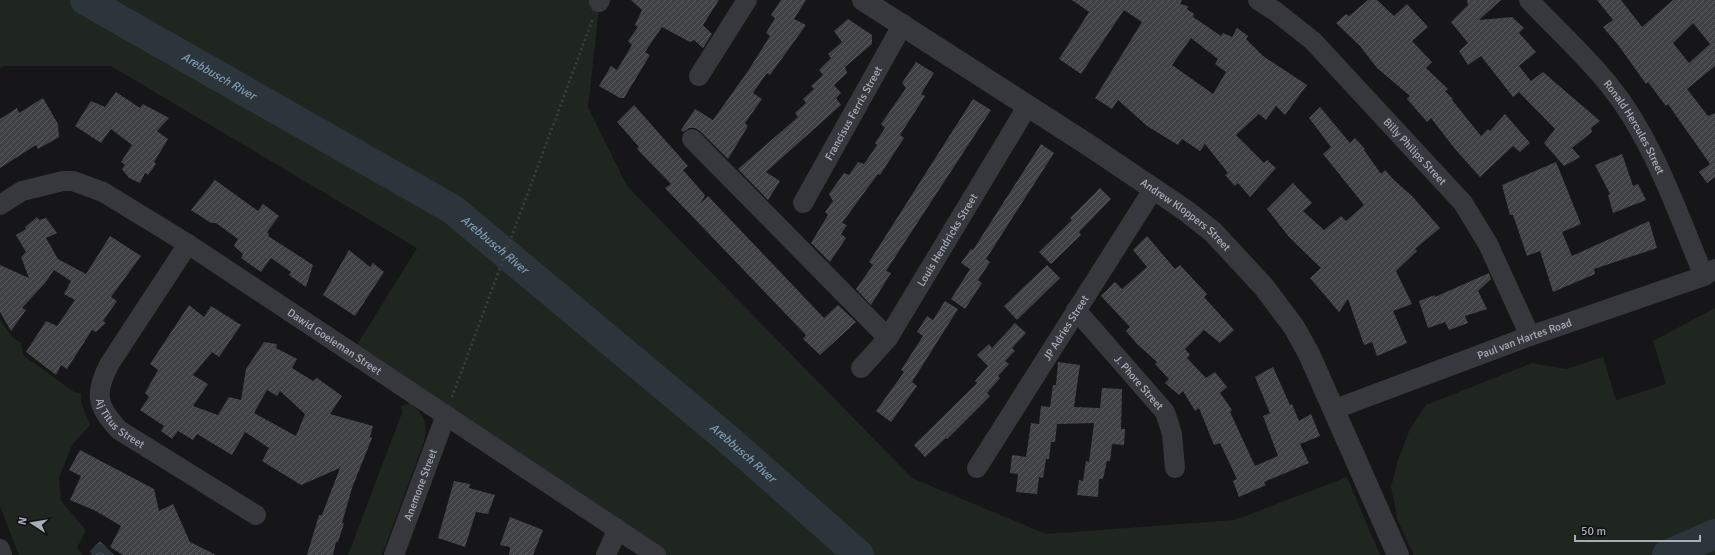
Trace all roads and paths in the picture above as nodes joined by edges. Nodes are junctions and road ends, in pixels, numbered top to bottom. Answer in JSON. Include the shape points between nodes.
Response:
{"nodes":[{"id":1,"x":747,"y":0,"type":"edge"},
{"id":2,"x":863,"y":0,"type":"edge"},
{"id":3,"x":1258,"y":0,"type":"edge"},
{"id":4,"x":1529,"y":0,"type":"edge"},
{"id":5,"x":599,"y":1,"type":"edge"},
{"id":6,"x":903,"y":24,"type":"junction"},
{"id":7,"x":699,"y":76,"type":"dead end"},
{"id":8,"x":1027,"y":107,"type":"junction"},
{"id":9,"x":692,"y":139,"type":"dead end"},
{"id":10,"x":1154,"y":188,"type":"junction"},
{"id":11,"x":803,"y":203,"type":"dead end"},
{"id":12,"x":0,"y":205,"type":"edge"},
{"id":13,"x":188,"y":244,"type":"junction"},
{"id":14,"x":1710,"y":273,"type":"edge"},
{"id":15,"x":1076,"y":310,"type":"junction"},
{"id":16,"x":1530,"y":336,"type":"junction"},
{"id":17,"x":888,"y":338,"type":"junction"},
{"id":18,"x":862,"y":368,"type":"dead end"},
{"id":19,"x":1335,"y":409,"type":"junction"},
{"id":20,"x":446,"y":415,"type":"junction"},
{"id":21,"x":977,"y":468,"type":"dead end"},
{"id":22,"x":1175,"y":468,"type":"dead end"},
{"id":23,"x":256,"y":515,"type":"dead end"},
{"id":24,"x":618,"y":529,"type":"junction"},
{"id":25,"x":1394,"y":546,"type":"edge"},
{"id":26,"x":0,"y":549,"type":"edge"},
{"id":27,"x":2,"y":555,"type":"edge"},
{"id":28,"x":394,"y":555,"type":"edge"},
{"id":29,"x":606,"y":555,"type":"edge"},
{"id":30,"x":656,"y":555,"type":"edge"}],
"edges":[{"from":1,"to":7,"type":"street"},
{"from":2,"to":6,"type":"street","name":"Andrew Kloppers Street"},
{"from":3,"to":16,"type":"street","name":"Billy Philips Street","via":[[1313,42],[1463,203],[1488,244]]},
{"from":4,"to":14,"type":"street","name":"Ronald Hercules Street","via":[[1610,87],[1653,158]]},
{"from":5,"to":20,"type":"path"},
{"from":6,"to":8,"type":"street","name":"Andrew Kloppers Street"},
{"from":6,"to":11,"type":"street","name":"Francisus Ferris Street"},
{"from":8,"to":10,"type":"street","name":"Andrew Kloppers Street"},
{"from":8,"to":17,"type":"street","name":"Louis Hendricks Street"},
{"from":9,"to":17,"type":"street"},
{"from":10,"to":15,"type":"street","name":"JP Adries Street"},
{"from":10,"to":19,"type":"street","name":"Andrew Kloppers Street","via":[[1213,232],[1264,287],[1294,327]]},
{"from":12,"to":13,"type":"street","name":"Dawid Goeieman Street","via":[[28,189],[73,181],[102,192]]},
{"from":13,"to":20,"type":"street","name":"Dawid Goeieman Street"},
{"from":13,"to":23,"type":"street","name":"Aj Titus Street","via":[[110,363],[101,380],[100,405],[119,430]]},
{"from":14,"to":16,"type":"street","name":"Paul van Hartes Road"},
{"from":15,"to":21,"type":"street","name":"JP Adries Street"},
{"from":15,"to":22,"type":"street","name":"J. Phore Street","via":[[1165,412],[1172,434]]},
{"from":16,"to":19,"type":"street","name":"Paul van Hartes Road"},
{"from":17,"to":18,"type":"street","name":"Louis Hendricks Street"},
{"from":19,"to":25,"type":"street","name":"Andrew Kloppers Street"},
{"from":20,"to":24,"type":"street","name":"Dawid Goeieman Street"},
{"from":20,"to":28,"type":"street","name":"Anemone Street"},
{"from":24,"to":29,"type":"street"},
{"from":24,"to":30,"type":"street","name":"Dawid Goeieman Street"},
{"from":26,"to":27,"type":"street"}]}
